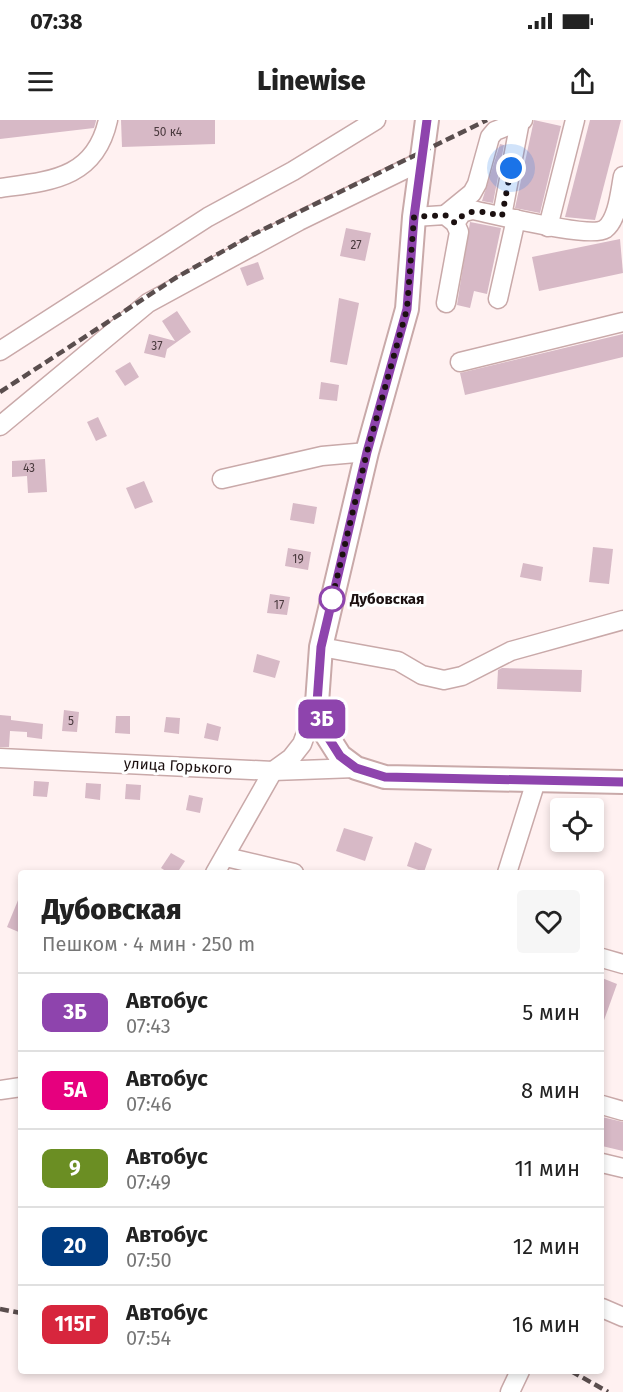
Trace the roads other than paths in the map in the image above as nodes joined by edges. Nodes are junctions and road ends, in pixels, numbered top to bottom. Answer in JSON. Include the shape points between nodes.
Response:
{"nodes":[{"id":1,"x":108,"y":120,"type":"edge"},
{"id":2,"x":376,"y":120,"type":"edge"},
{"id":3,"x":427,"y":120,"type":"edge"},
{"id":4,"x":575,"y":120,"type":"edge"},
{"id":5,"x":522,"y":121,"type":"edge"},
{"id":6,"x":420,"y":162,"type":"junction"},
{"id":7,"x":623,"y":177,"type":"edge"},
{"id":8,"x":0,"y":188,"type":"edge"},
{"id":9,"x":618,"y":216,"type":"edge"},
{"id":10,"x":414,"y":217,"type":"junction"},
{"id":11,"x":509,"y":217,"type":"junction"},
{"id":12,"x":450,"y":219,"type":"junction"},
{"id":13,"x":548,"y":227,"type":"junction"},
{"id":14,"x":498,"y":299,"type":"dead end"},
{"id":15,"x":446,"y":303,"type":"dead end"},
{"id":16,"x":623,"y":322,"type":"edge"},
{"id":17,"x":0,"y":351,"type":"edge"},
{"id":18,"x":460,"y":362,"type":"dead end"},
{"id":19,"x":0,"y":426,"type":"edge"},
{"id":20,"x":367,"y":452,"type":"junction"},
{"id":21,"x":222,"y":479,"type":"dead end"},
{"id":22,"x":623,"y":620,"type":"edge"},
{"id":23,"x":321,"y":647,"type":"junction"},
{"id":24,"x":317,"y":703,"type":"junction"},
{"id":25,"x":0,"y":758,"type":"edge"},
{"id":26,"x":356,"y":768,"type":"junction"},
{"id":27,"x":273,"y":771,"type":"junction"},
{"id":28,"x":536,"y":781,"type":"junction"},
{"id":29,"x":623,"y":782,"type":"edge"},
{"id":30,"x":226,"y":857,"type":"junction"},
{"id":31,"x":217,"y":870,"type":"edge"},
{"id":32,"x":281,"y":870,"type":"edge"},
{"id":33,"x":508,"y":870,"type":"edge"},
{"id":34,"x":604,"y":959,"type":"edge"},
{"id":35,"x":623,"y":964,"type":"edge"},
{"id":36,"x":18,"y":1087,"type":"edge"},
{"id":37,"x":0,"y":1090,"type":"edge"},
{"id":38,"x":604,"y":1106,"type":"edge"},
{"id":39,"x":623,"y":1111,"type":"edge"},
{"id":40,"x":604,"y":1163,"type":"edge"},
{"id":41,"x":623,"y":1168,"type":"edge"},
{"id":42,"x":604,"y":1309,"type":"edge"},
{"id":43,"x":623,"y":1317,"type":"edge"},
{"id":44,"x":519,"y":1374,"type":"edge"},
{"id":45,"x":510,"y":1392,"type":"edge"}],
"edges":[{"from":1,"to":8,"type":"lane","via":[[104,139],[93,156],[76,170],[51,181]]},
{"from":2,"to":17,"type":"lane","via":[[208,217]]},
{"from":3,"to":6,"type":"main road","name":"улица Горького"},
{"from":4,"to":13,"type":"lane"},
{"from":5,"to":11,"type":"lane"},
{"from":5,"to":12,"type":"lane","via":[[490,136],[477,184]]},
{"from":6,"to":10,"type":"main road","name":"улица Горького"},
{"from":6,"to":19,"type":"lane","via":[[299,221],[148,303]]},
{"from":7,"to":9,"type":"lane"},
{"from":9,"to":13,"type":"lane","via":[[595,232]]},
{"from":10,"to":12,"type":"lane"},
{"from":10,"to":20,"type":"main road","name":"улица Горького","via":[[407,309]]},
{"from":11,"to":12,"type":"lane","via":[[472,210]]},
{"from":11,"to":13,"type":"lane"},
{"from":11,"to":14,"type":"lane"},
{"from":12,"to":15,"type":"lane","via":[[459,232]]},
{"from":16,"to":18,"type":"lane"},
{"from":20,"to":21,"type":"lane","via":[[322,456]]},
{"from":20,"to":23,"type":"main road","name":"улица Горького"},
{"from":22,"to":23,"type":"lane","via":[[511,651],[462,676],[444,680],[422,675],[398,661]]},
{"from":23,"to":24,"type":"main road","name":"улица Горького"},
{"from":24,"to":26,"type":"main road","name":"улица Горького","via":[[326,734],[340,756]]},
{"from":24,"to":27,"type":"lane","via":[[302,744]]},
{"from":25,"to":27,"type":"lane","name":"улица Горького"},
{"from":26,"to":27,"type":"lane","name":"улица Горького"},
{"from":26,"to":28,"type":"main road","name":"улица Горького","via":[[385,777]]},
{"from":27,"to":30,"type":"lane"},
{"from":28,"to":29,"type":"main road","name":"улица Горького"},
{"from":28,"to":33,"type":"lane"},
{"from":30,"to":31,"type":"lane"},
{"from":30,"to":32,"type":"lane"},
{"from":34,"to":35,"type":"lane"},
{"from":36,"to":37,"type":"lane"},
{"from":38,"to":39,"type":"lane"},
{"from":40,"to":41,"type":"lane"},
{"from":42,"to":43,"type":"lane"},
{"from":44,"to":45,"type":"lane"}]}
